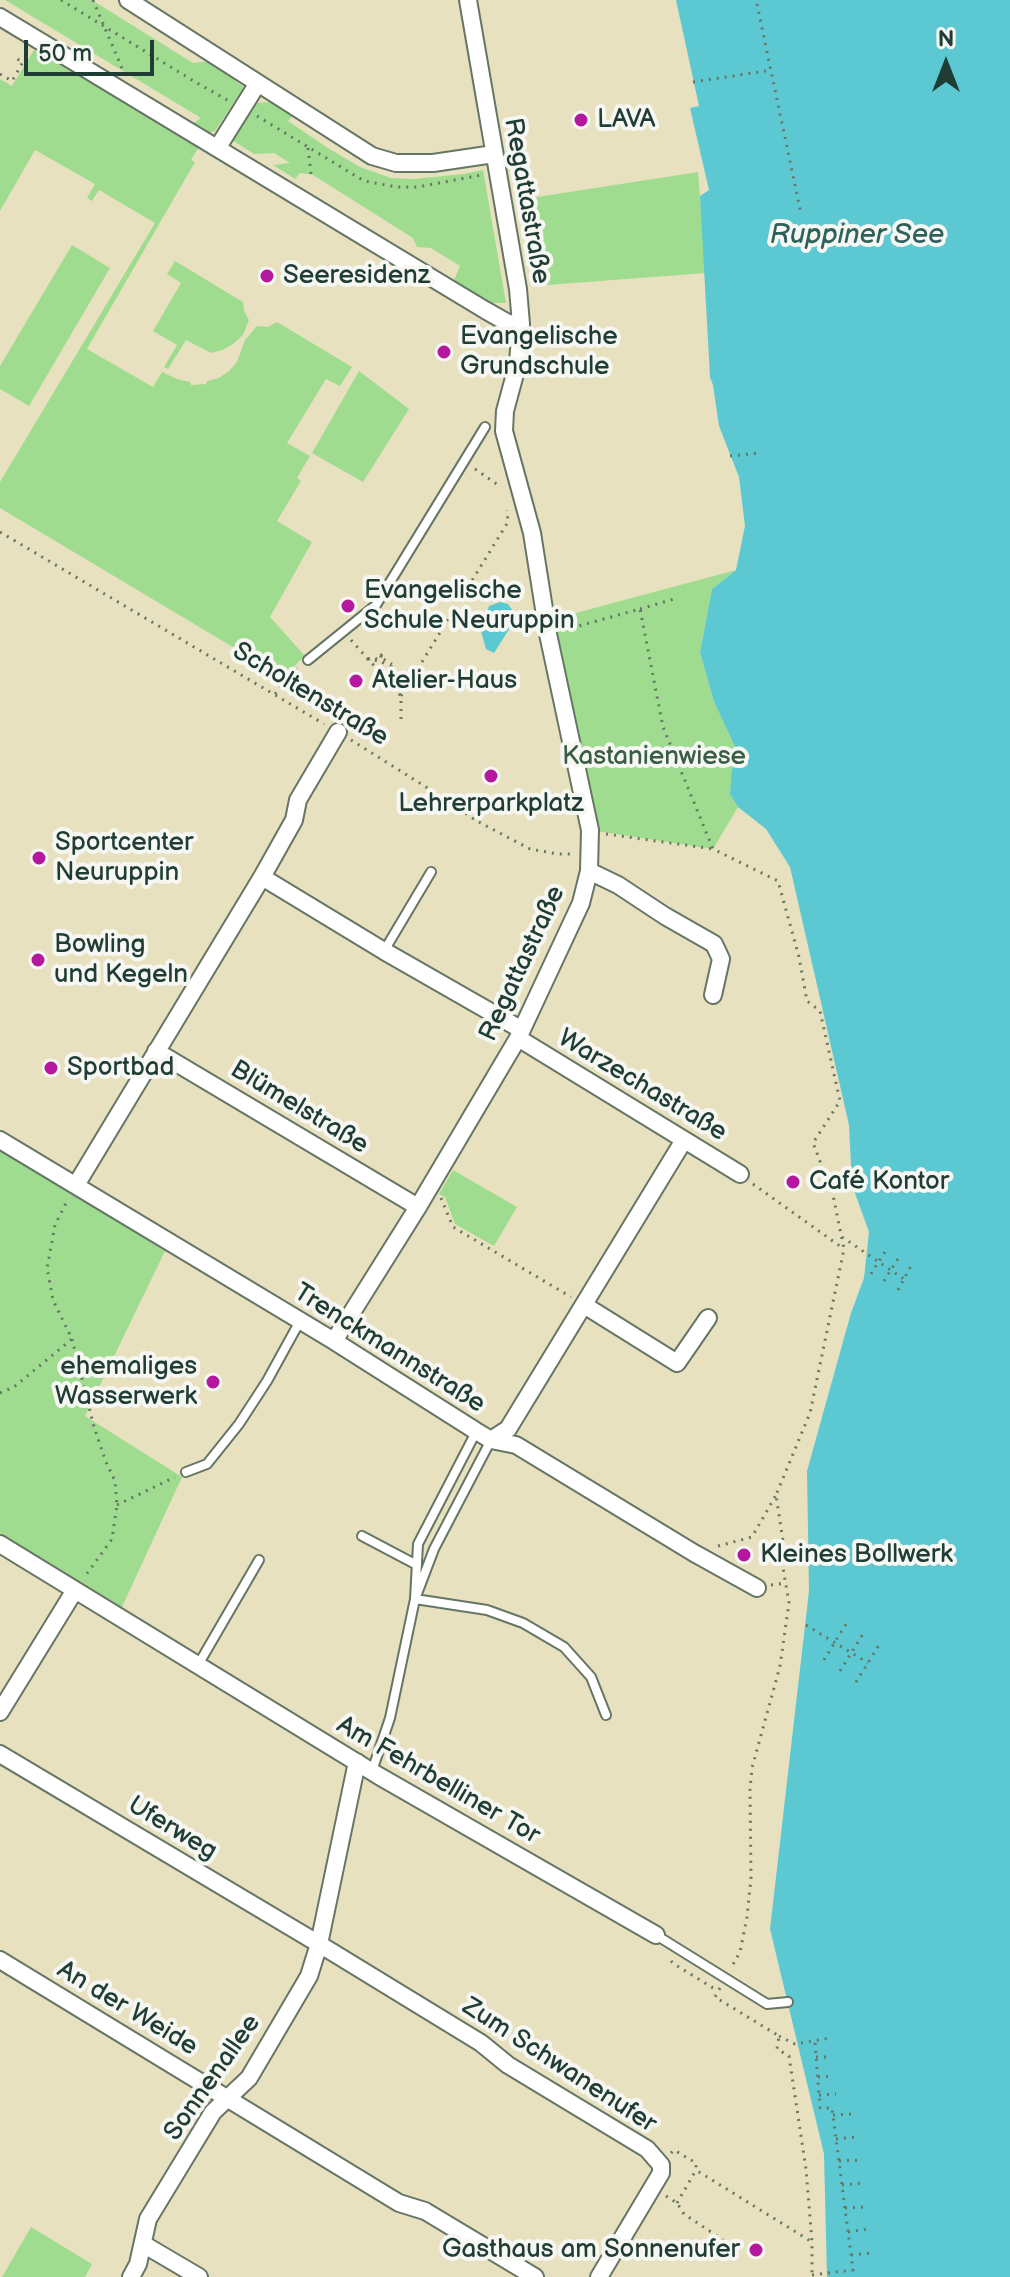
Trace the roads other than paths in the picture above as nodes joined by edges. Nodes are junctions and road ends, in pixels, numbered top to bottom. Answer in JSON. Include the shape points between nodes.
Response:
{"nodes":[{"id":1,"x":128,"y":0,"type":"edge"},
{"id":2,"x":468,"y":0,"type":"edge"},
{"id":3,"x":0,"y":17,"type":"edge"},
{"id":4,"x":258,"y":83,"type":"junction"},
{"id":5,"x":218,"y":147,"type":"junction"},
{"id":6,"x":494,"y":154,"type":"junction"},
{"id":7,"x":521,"y":324,"type":"junction"},
{"id":8,"x":485,"y":427,"type":"dead end"},
{"id":9,"x":308,"y":660,"type":"road end"},
{"id":10,"x":338,"y":732,"type":"road end"},
{"id":11,"x":589,"y":871,"type":"junction"},
{"id":12,"x":431,"y":872,"type":"dead end"},
{"id":13,"x":262,"y":877,"type":"junction"},
{"id":14,"x":384,"y":951,"type":"junction"},
{"id":15,"x":713,"y":995,"type":"dead end"},
{"id":16,"x":520,"y":1034,"type":"junction"},
{"id":17,"x":156,"y":1051,"type":"junction"},
{"id":18,"x":0,"y":1140,"type":"edge"},
{"id":19,"x":684,"y":1140,"type":"junction"},
{"id":20,"x":740,"y":1174,"type":"road end"},
{"id":21,"x":76,"y":1185,"type":"junction"},
{"id":22,"x":418,"y":1207,"type":"junction"},
{"id":23,"x":584,"y":1305,"type":"junction"},
{"id":24,"x":708,"y":1318,"type":"dead end"},
{"id":25,"x":300,"y":1321,"type":"junction"},
{"id":26,"x":334,"y":1341,"type":"junction"},
{"id":27,"x":484,"y":1436,"type":"junction"},
{"id":28,"x":186,"y":1472,"type":"road end"},
{"id":29,"x":362,"y":1536,"type":"dead end"},
{"id":30,"x":0,"y":1544,"type":"edge"},
{"id":31,"x":259,"y":1560,"type":"dead end"},
{"id":32,"x":417,"y":1565,"type":"junction"},
{"id":33,"x":757,"y":1588,"type":"dead end"},
{"id":34,"x":75,"y":1590,"type":"junction"},
{"id":35,"x":415,"y":1599,"type":"junction"},
{"id":36,"x":198,"y":1665,"type":"junction"},
{"id":37,"x":0,"y":1712,"type":"edge"},
{"id":38,"x":606,"y":1715,"type":"dead end"},
{"id":39,"x":0,"y":1754,"type":"edge"},
{"id":40,"x":357,"y":1762,"type":"junction"},
{"id":41,"x":372,"y":1771,"type":"junction"},
{"id":42,"x":656,"y":1935,"type":"joint"},
{"id":43,"x":319,"y":1944,"type":"junction"},
{"id":44,"x":0,"y":1960,"type":"edge"},
{"id":45,"x":788,"y":2002,"type":"dead end"},
{"id":46,"x":228,"y":2099,"type":"junction"},
{"id":47,"x":143,"y":2244,"type":"junction"},
{"id":48,"x":131,"y":2277,"type":"edge"},
{"id":49,"x":199,"y":2277,"type":"edge"},
{"id":50,"x":535,"y":2277,"type":"edge"},
{"id":51,"x":599,"y":2277,"type":"edge"}],
"edges":[{"from":1,"to":4,"type":"street"},
{"from":2,"to":6,"type":"street","name":"Regattastraße"},
{"from":3,"to":5,"type":"street"},
{"from":4,"to":5,"type":"street"},
{"from":4,"to":6,"type":"street","via":[[372,156],[396,163],[433,163]]},
{"from":5,"to":7,"type":"street","via":[[485,310]]},
{"from":6,"to":7,"type":"street","name":"Regattastraße"},
{"from":7,"to":11,"type":"street","name":"Regattastraße","via":[[504,431],[532,533],[591,832]]},
{"from":8,"to":9,"type":"lane","via":[[376,605]]},
{"from":10,"to":13,"type":"street"},
{"from":11,"to":15,"type":"street","via":[[714,944],[721,959]]},
{"from":11,"to":16,"type":"street","name":"Regattastraße","via":[[581,903]]},
{"from":12,"to":14,"type":"lane"},
{"from":13,"to":14,"type":"street","name":"Warzechastraße"},
{"from":13,"to":17,"type":"street"},
{"from":14,"to":16,"type":"street","name":"Warzechastraße"},
{"from":16,"to":19,"type":"street","name":"Warzechastraße"},
{"from":16,"to":22,"type":"street","name":"Regattastraße"},
{"from":17,"to":21,"type":"street"},
{"from":17,"to":22,"type":"street","name":"Blümelstraße"},
{"from":18,"to":21,"type":"street","name":"Trenckmannstraße"},
{"from":19,"to":20,"type":"street","name":"Warzechastraße"},
{"from":19,"to":23,"type":"street"},
{"from":21,"to":25,"type":"street","name":"Trenckmannstraße"},
{"from":22,"to":26,"type":"street","name":"Regattastraße"},
{"from":23,"to":24,"type":"street","via":[[677,1363]]},
{"from":23,"to":27,"type":"street","via":[[508,1429]]},
{"from":25,"to":26,"type":"street","name":"Trenckmannstraße"},
{"from":25,"to":28,"type":"lane","via":[[239,1424],[207,1464]]},
{"from":26,"to":27,"type":"street","name":"Trenckmannstraße"},
{"from":27,"to":32,"type":"lane","via":[[418,1544]]},
{"from":27,"to":33,"type":"street","name":"Trenckmannstraße","via":[[516,1445]]},
{"from":27,"to":35,"type":"lane"},
{"from":29,"to":32,"type":"lane"},
{"from":30,"to":34,"type":"street","name":"Am Fehrbelliner Tor"},
{"from":31,"to":36,"type":"lane"},
{"from":32,"to":35,"type":"lane"},
{"from":34,"to":36,"type":"street","name":"Am Fehrbelliner Tor"},
{"from":34,"to":37,"type":"street"},
{"from":35,"to":38,"type":"lane","via":[[487,1610],[564,1647],[591,1677]]},
{"from":35,"to":41,"type":"lane","via":[[390,1718]]},
{"from":36,"to":40,"type":"street","name":"Am Fehrbelliner Tor"},
{"from":39,"to":43,"type":"street","name":"Uferweg"},
{"from":40,"to":41,"type":"street","name":"Am Fehrbelliner Tor"},
{"from":40,"to":43,"type":"street","name":"Sonnenallee"},
{"from":41,"to":42,"type":"street","name":"Am Fehrbelliner Tor"},
{"from":42,"to":45,"type":"lane","via":[[767,2004]]},
{"from":43,"to":46,"type":"street","name":"Sonnenallee","via":[[309,1976],[249,2078]]},
{"from":43,"to":51,"type":"street","name":"Zum Schwanenufer","via":[[647,2149],[661,2165],[653,2188]]},
{"from":44,"to":46,"type":"street","name":"An der Weide"},
{"from":46,"to":47,"type":"street","name":"Sonnenallee","via":[[213,2112],[148,2219]]},
{"from":46,"to":50,"type":"street","via":[[399,2203],[425,2211]]},
{"from":47,"to":48,"type":"street","name":"Sonnenallee"},
{"from":47,"to":49,"type":"street"}]}
